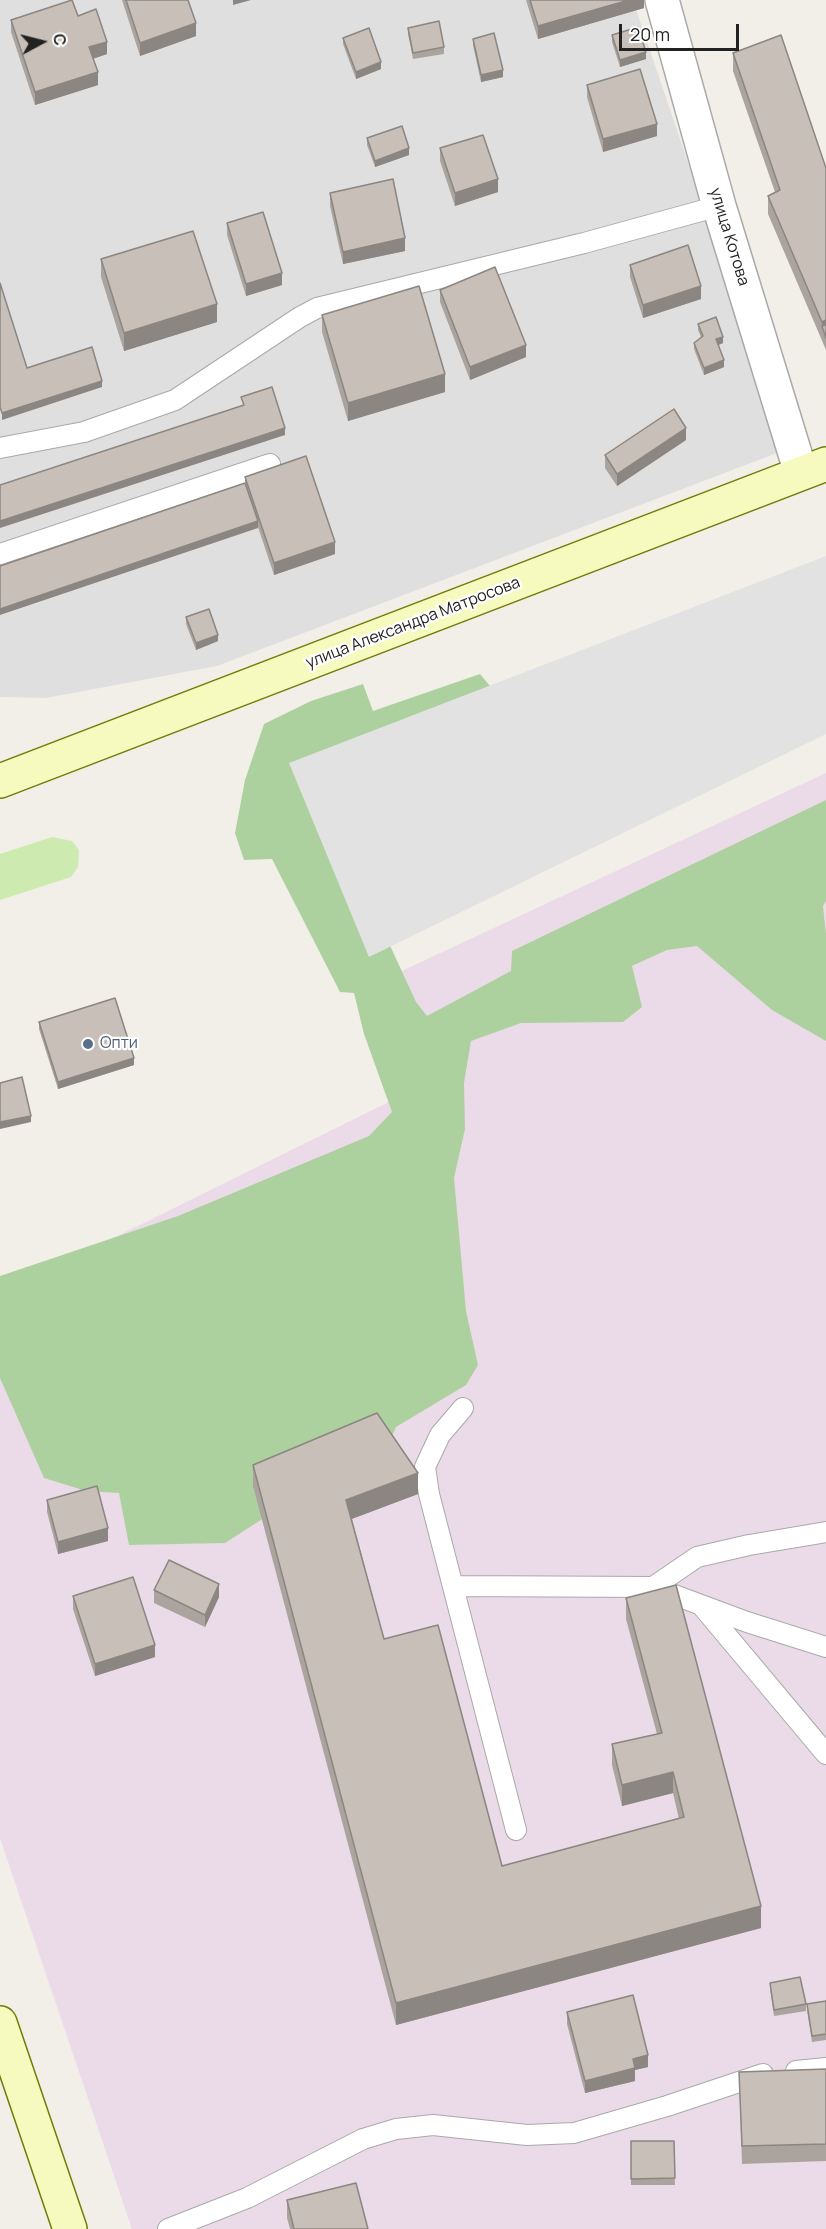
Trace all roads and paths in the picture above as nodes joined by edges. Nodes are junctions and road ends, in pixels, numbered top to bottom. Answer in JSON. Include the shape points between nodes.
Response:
{"nodes":[{"id":1,"x":662,"y":0,"type":"edge"},
{"id":2,"x":719,"y":206,"type":"junction"},
{"id":3,"x":0,"y":448,"type":"edge"},
{"id":4,"x":270,"y":464,"type":"dead end"},
{"id":5,"x":813,"y":469,"type":"edge"},
{"id":6,"x":0,"y":554,"type":"edge"},
{"id":7,"x":0,"y":781,"type":"edge"},
{"id":8,"x":463,"y":1408,"type":"dead end"},
{"id":9,"x":826,"y":1533,"type":"edge"},
{"id":10,"x":453,"y":1586,"type":"junction"},
{"id":11,"x":653,"y":1587,"type":"junction"},
{"id":12,"x":698,"y":1602,"type":"junction"},
{"id":13,"x":826,"y":1647,"type":"edge"},
{"id":14,"x":826,"y":1754,"type":"edge"},
{"id":15,"x":516,"y":1830,"type":"dead end"},
{"id":16,"x":0,"y":2023,"type":"edge"},
{"id":17,"x":826,"y":2068,"type":"edge"},
{"id":18,"x":70,"y":2229,"type":"edge"},
{"id":19,"x":168,"y":2229,"type":"edge"}],
"edges":[{"from":1,"to":2,"type":"street","name":"улица Котова"},
{"from":2,"to":3,"type":"lane","via":[[317,308],[175,400],[84,432]]},
{"from":2,"to":5,"type":"street","name":"улица Котова"},
{"from":4,"to":6,"type":"lane"},
{"from":5,"to":7,"type":"street","name":"улица Александра Матросова"},
{"from":8,"to":10,"type":"lane","via":[[440,1435],[425,1467]]},
{"from":9,"to":11,"type":"lane","via":[[697,1557]]},
{"from":10,"to":11,"type":"lane"},
{"from":10,"to":15,"type":"lane"},
{"from":11,"to":12,"type":"lane"},
{"from":12,"to":13,"type":"lane"},
{"from":12,"to":14,"type":"lane"},
{"from":16,"to":18,"type":"street"},
{"from":17,"to":19,"type":"lane","via":[[758,2075],[574,2133],[527,2135],[433,2126],[396,2129],[363,2139],[256,2194]]}]}
